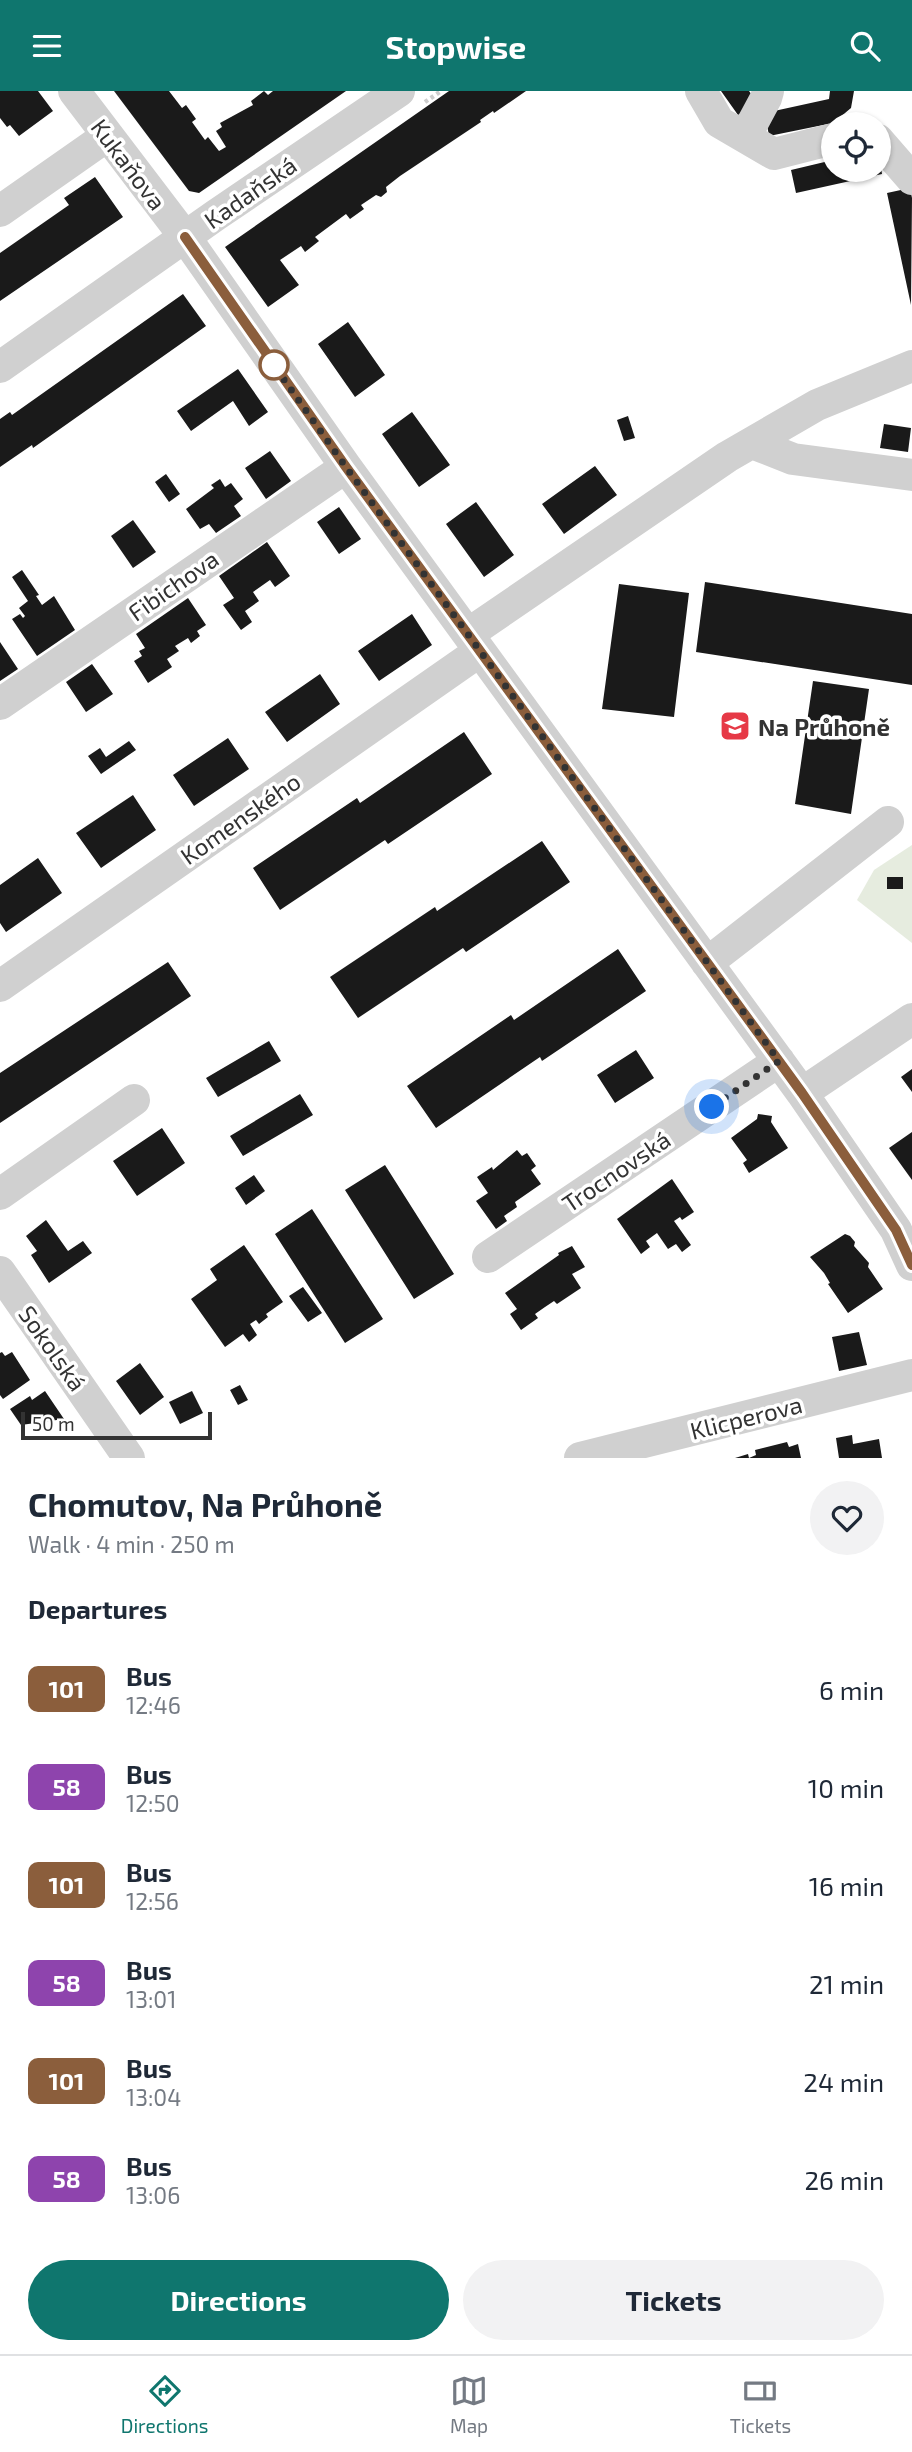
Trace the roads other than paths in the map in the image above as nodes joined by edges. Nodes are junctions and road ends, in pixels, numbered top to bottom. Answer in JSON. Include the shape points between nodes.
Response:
{"nodes":[{"id":1,"x":74,"y":91,"type":"edge"},
{"id":2,"x":399,"y":91,"type":"edge"},
{"id":3,"x":701,"y":91,"type":"edge"},
{"id":4,"x":768,"y":91,"type":"edge"},
{"id":5,"x":107,"y":136,"type":"junction"},
{"id":6,"x":745,"y":137,"type":"junction"},
{"id":7,"x":821,"y":142,"type":"edge"},
{"id":8,"x":891,"y":155,"type":"edge"},
{"id":9,"x":912,"y":179,"type":"edge"},
{"id":10,"x":0,"y":211,"type":"edge"},
{"id":11,"x":185,"y":237,"type":"junction"},
{"id":12,"x":912,"y":366,"type":"edge"},
{"id":13,"x":0,"y":367,"type":"edge"},
{"id":14,"x":752,"y":443,"type":"junction"},
{"id":15,"x":346,"y":467,"type":"junction"},
{"id":16,"x":912,"y":475,"type":"edge"},
{"id":17,"x":474,"y":642,"type":"junction"},
{"id":18,"x":0,"y":704,"type":"edge"},
{"id":19,"x":888,"y":823,"type":"dead end"},
{"id":20,"x":707,"y":963,"type":"junction"},
{"id":21,"x":0,"y":986,"type":"edge"},
{"id":22,"x":912,"y":1019,"type":"edge"},
{"id":23,"x":779,"y":1061,"type":"junction"},
{"id":24,"x":802,"y":1093,"type":"junction"},
{"id":25,"x":134,"y":1100,"type":"dead end"},
{"id":26,"x":0,"y":1193,"type":"edge"},
{"id":27,"x":488,"y":1257,"type":"dead end"},
{"id":28,"x":912,"y":1265,"type":"edge"},
{"id":29,"x":0,"y":1272,"type":"edge"},
{"id":30,"x":912,"y":1375,"type":"edge"},
{"id":31,"x":129,"y":1458,"type":"edge"},
{"id":32,"x":580,"y":1458,"type":"edge"}],
"edges":[{"from":1,"to":5,"type":"street","name":"Kukaňova"},
{"from":2,"to":11,"type":"street","name":"Kadaňská"},
{"from":3,"to":6,"type":"street","via":[[719,122]]},
{"from":4,"to":6,"type":"street"},
{"from":5,"to":10,"type":"street"},
{"from":5,"to":11,"type":"street","name":"Kukaňova"},
{"from":6,"to":7,"type":"street","via":[[774,154]]},
{"from":8,"to":9,"type":"street"},
{"from":11,"to":13,"type":"street","name":"Kadaňská"},
{"from":11,"to":15,"type":"street"},
{"from":12,"to":14,"type":"street","via":[[817,405]]},
{"from":14,"to":16,"type":"street","via":[[793,459]]},
{"from":14,"to":17,"type":"street"},
{"from":15,"to":17,"type":"street"},
{"from":15,"to":18,"type":"street","name":"Fibichova"},
{"from":17,"to":20,"type":"street"},
{"from":17,"to":21,"type":"street","name":"Komenského"},
{"from":19,"to":20,"type":"street"},
{"from":20,"to":23,"type":"street"},
{"from":22,"to":24,"type":"street"},
{"from":23,"to":24,"type":"street"},
{"from":23,"to":27,"type":"street","name":"Trocnovská"},
{"from":24,"to":28,"type":"street","via":[[896,1230]]},
{"from":25,"to":26,"type":"street"},
{"from":29,"to":31,"type":"street","name":"Sokolská"},
{"from":30,"to":32,"type":"street","name":"Klicperova"}]}
